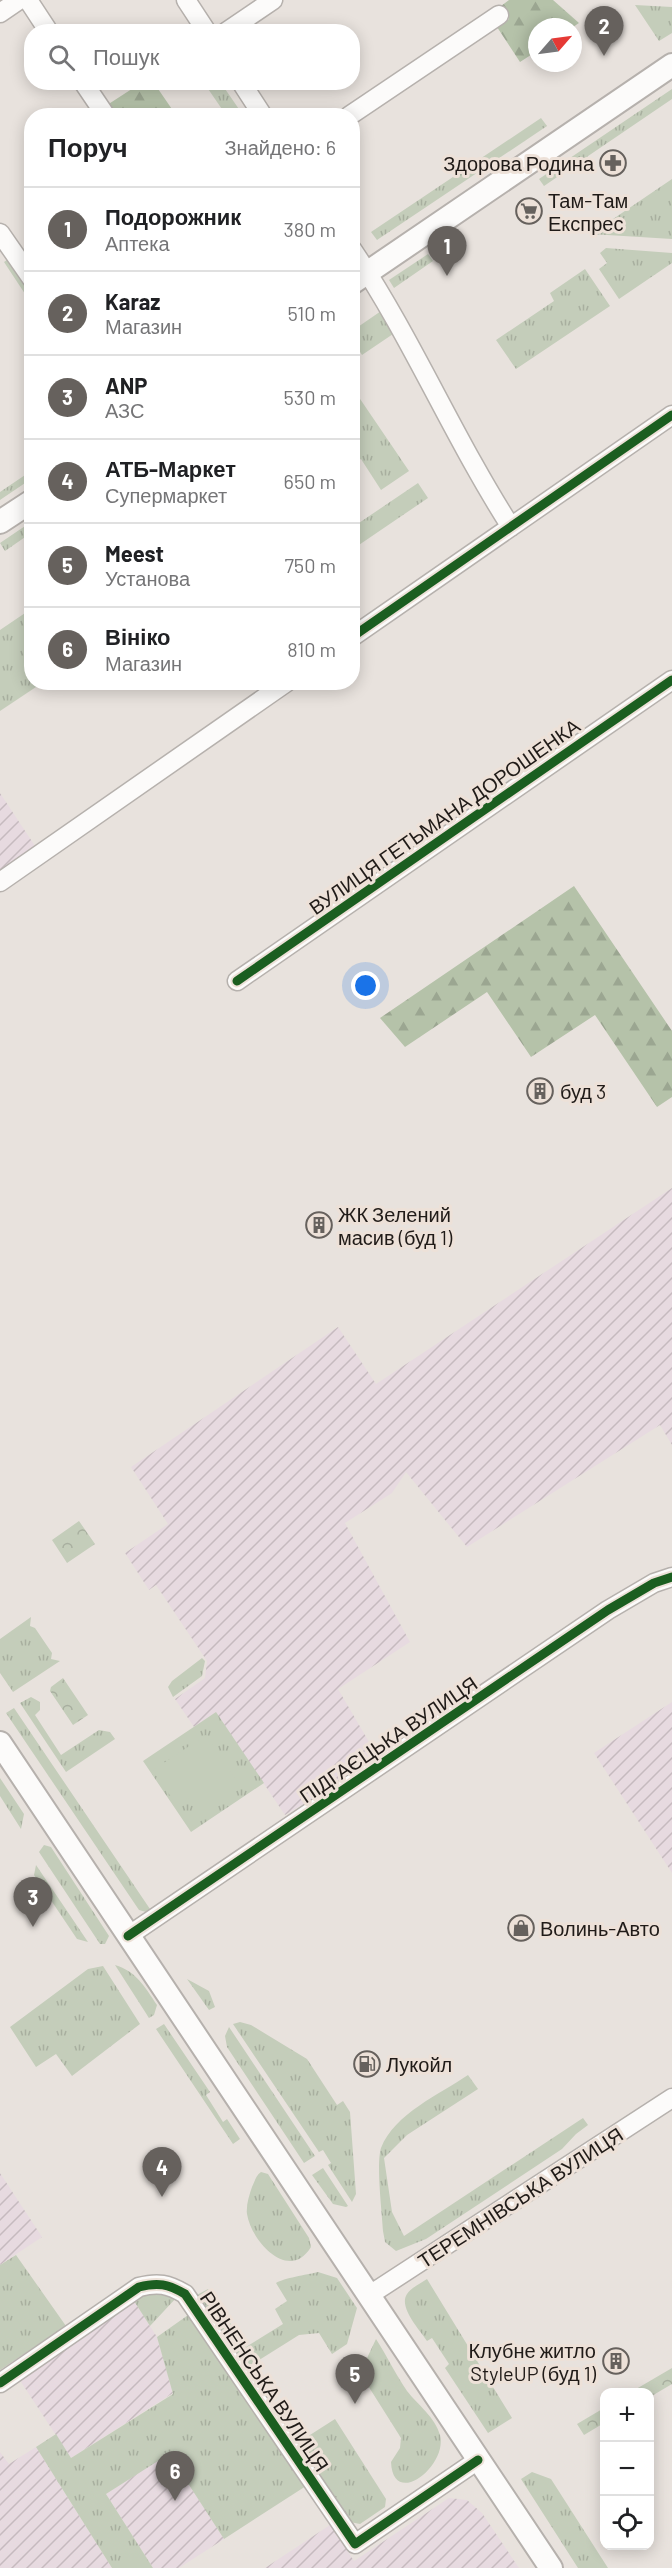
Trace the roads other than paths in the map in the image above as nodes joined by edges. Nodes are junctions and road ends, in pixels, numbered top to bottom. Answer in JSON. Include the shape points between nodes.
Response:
{"nodes":[{"id":1,"x":19,"y":0,"type":"edge"},
{"id":2,"x":27,"y":0,"type":"edge"},
{"id":3,"x":186,"y":0,"type":"edge"},
{"id":4,"x":273,"y":0,"type":"edge"},
{"id":5,"x":0,"y":13,"type":"edge"},
{"id":6,"x":499,"y":15,"type":"dead end"},
{"id":7,"x":44,"y":24,"type":"edge"},
{"id":8,"x":202,"y":24,"type":"edge"},
{"id":9,"x":238,"y":24,"type":"edge"},
{"id":10,"x":672,"y":65,"type":"edge"},
{"id":11,"x":88,"y":90,"type":"edge"},
{"id":12,"x":246,"y":90,"type":"edge"},
{"id":13,"x":101,"y":108,"type":"edge"},
{"id":14,"x":258,"y":108,"type":"edge"},
{"id":15,"x":360,"y":109,"type":"edge"},
{"id":16,"x":0,"y":232,"type":"edge"},
{"id":17,"x":24,"y":267,"type":"edge"},
{"id":18,"x":360,"y":277,"type":"edge"},
{"id":19,"x":672,"y":415,"type":"edge"},
{"id":20,"x":24,"y":506,"type":"edge"},
{"id":21,"x":0,"y":522,"type":"edge"},
{"id":22,"x":511,"y":527,"type":"junction"},
{"id":23,"x":360,"y":631,"type":"edge"},
{"id":24,"x":672,"y":680,"type":"edge"},
{"id":25,"x":276,"y":690,"type":"edge"},
{"id":26,"x":0,"y":882,"type":"edge"},
{"id":27,"x":237,"y":981,"type":"dead end"},
{"id":28,"x":672,"y":1577,"type":"edge"},
{"id":29,"x":0,"y":1743,"type":"edge"},
{"id":30,"x":129,"y":1936,"type":"junction"},
{"id":31,"x":672,"y":2098,"type":"edge"},
{"id":32,"x":368,"y":2296,"type":"junction"},
{"id":33,"x":0,"y":2383,"type":"edge"},
{"id":34,"x":478,"y":2460,"type":"junction"},
{"id":35,"x":552,"y":2568,"type":"edge"}],
"edges":[{"from":1,"to":5,"type":"street"},
{"from":2,"to":7,"type":"street"},
{"from":3,"to":8,"type":"street"},
{"from":4,"to":9,"type":"street"},
{"from":6,"to":15,"type":"street"},
{"from":10,"to":18,"type":"main road"},
{"from":11,"to":13,"type":"street"},
{"from":12,"to":14,"type":"street"},
{"from":16,"to":17,"type":"street"},
{"from":18,"to":22,"type":"street","via":[[387,301],[477,473]]},
{"from":19,"to":22,"type":"street"},
{"from":20,"to":21,"type":"main road"},
{"from":22,"to":23,"type":"street"},
{"from":24,"to":27,"type":"street","name":"ВУЛИЦЯ ГЕТЬМАНА ДОРОШЕНКА"},
{"from":25,"to":26,"type":"street"},
{"from":28,"to":30,"type":"street","name":"ПІДГАЄЦЬКА ВУЛИЦЯ","via":[[608,1610]]},
{"from":29,"to":30,"type":"main road"},
{"from":30,"to":32,"type":"main road"},
{"from":31,"to":32,"type":"street","name":"ТЕРЕМНІВСЬКА ВУЛИЦЯ"},
{"from":32,"to":34,"type":"main road"},
{"from":33,"to":34,"type":"street","name":"РІВНЕНСЬКА ВУЛИЦЯ","via":[[139,2288],[155,2283],[185,2294],[355,2544]]},
{"from":34,"to":35,"type":"main road"}]}
